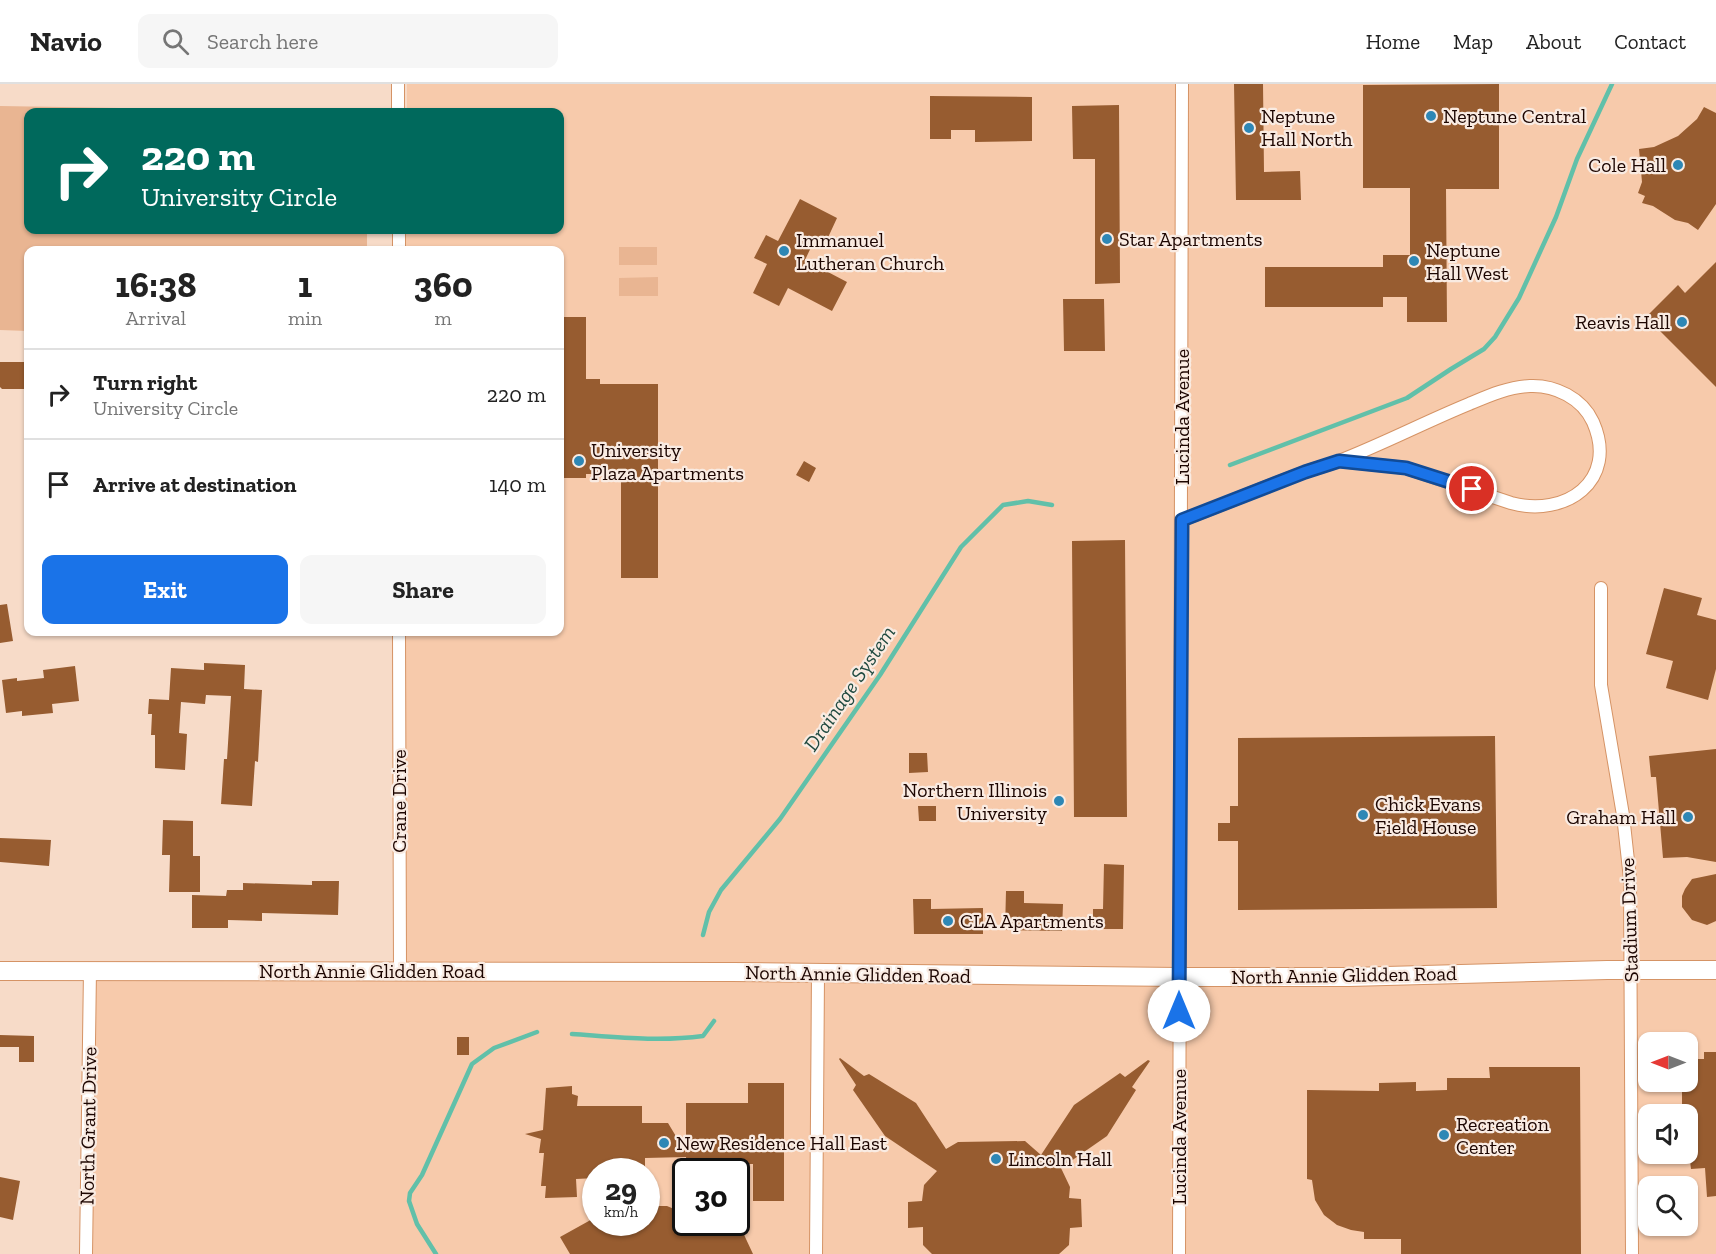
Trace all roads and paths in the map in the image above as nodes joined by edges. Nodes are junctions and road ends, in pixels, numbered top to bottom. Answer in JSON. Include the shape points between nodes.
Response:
{"nodes":[{"id":1,"x":398,"y":84,"type":"edge"},
{"id":2,"x":1182,"y":84,"type":"edge"},
{"id":3,"x":398,"y":108,"type":"edge"},
{"id":4,"x":1339,"y":461,"type":"junction"},
{"id":5,"x":1182,"y":520,"type":"junction"},
{"id":6,"x":1601,"y":588,"type":"dead end"},
{"id":7,"x":399,"y":636,"type":"edge"},
{"id":8,"x":90,"y":970,"type":"junction"},
{"id":9,"x":1631,"y":970,"type":"junction"},
{"id":10,"x":1716,"y":970,"type":"edge"},
{"id":11,"x":0,"y":971,"type":"edge"},
{"id":12,"x":400,"y":971,"type":"junction"},
{"id":13,"x":818,"y":974,"type":"junction"},
{"id":14,"x":1179,"y":977,"type":"junction"},
{"id":15,"x":86,"y":1254,"type":"edge"},
{"id":16,"x":816,"y":1254,"type":"edge"},
{"id":17,"x":1179,"y":1254,"type":"edge"},
{"id":18,"x":1632,"y":1254,"type":"edge"}],
"edges":[{"from":1,"to":3,"type":"street"},
{"from":2,"to":5,"type":"street","name":"Lucinda Avenue"},
{"from":4,"to":4,"type":"street","via":[[1406,468],[1510,503],[1547,507],[1574,496],[1594,475],[1599,439],[1580,404],[1552,388],[1528,386],[1492,395]]},
{"from":4,"to":5,"type":"street"},
{"from":5,"to":14,"type":"street","name":"Lucinda Avenue"},
{"from":6,"to":9,"type":"street","name":"Stadium Drive","via":[[1601,685],[1630,879]]},
{"from":7,"to":12,"type":"street","name":"Crane Drive"},
{"from":8,"to":11,"type":"main road","name":"North Annie Glidden Road"},
{"from":8,"to":12,"type":"main road","name":"North Annie Glidden Road"},
{"from":8,"to":15,"type":"street","name":"North Grant Drive"},
{"from":9,"to":10,"type":"main road","name":"North Annie Glidden Road"},
{"from":9,"to":14,"type":"main road","name":"North Annie Glidden Road"},
{"from":9,"to":18,"type":"street","name":"Stadium Drive"},
{"from":12,"to":13,"type":"main road","name":"North Annie Glidden Road"},
{"from":13,"to":14,"type":"main road","name":"North Annie Glidden Road"},
{"from":13,"to":16,"type":"street"},
{"from":14,"to":17,"type":"street","name":"Lucinda Avenue"}]}
